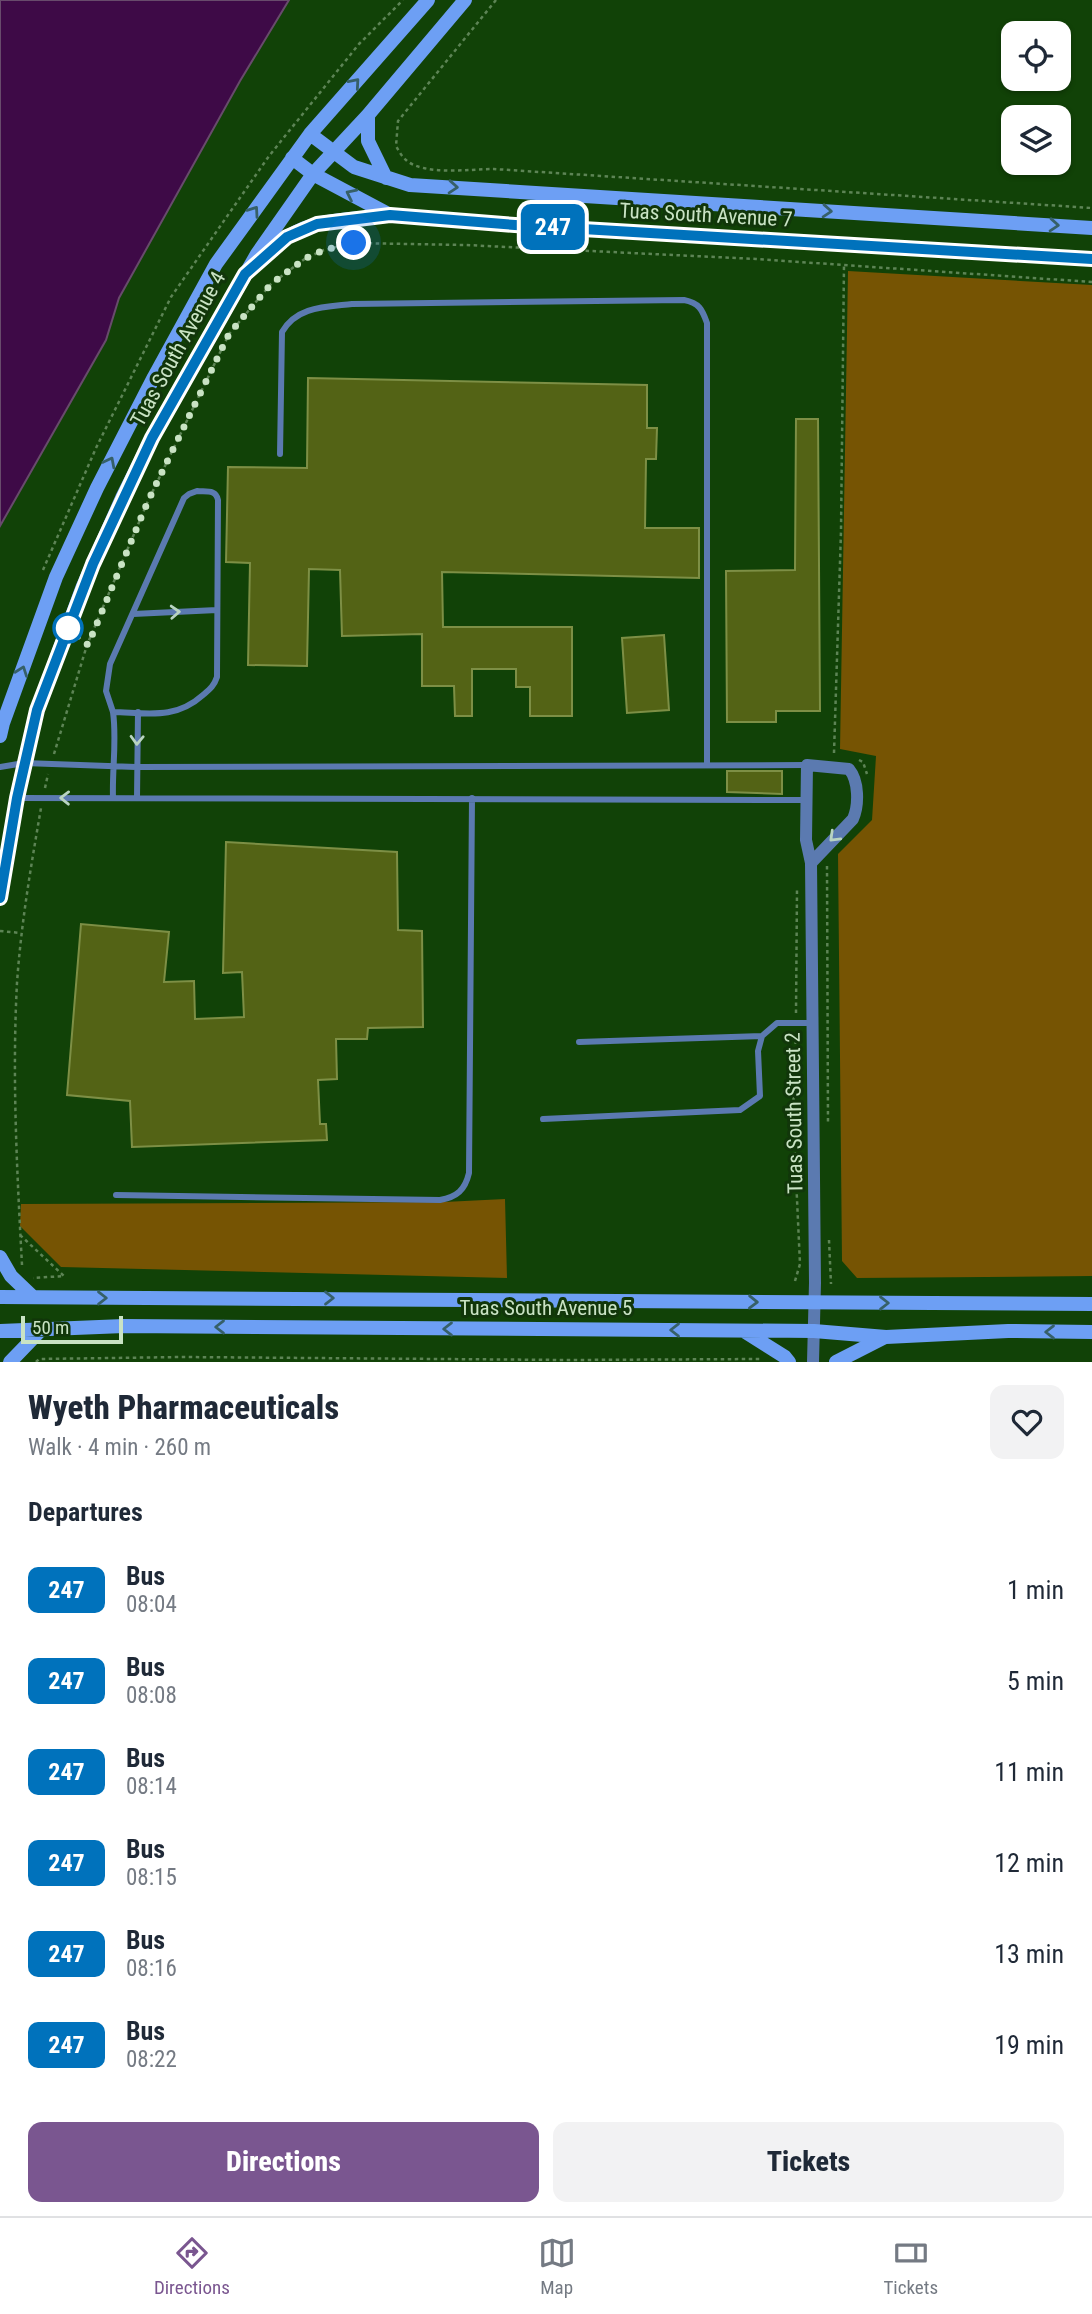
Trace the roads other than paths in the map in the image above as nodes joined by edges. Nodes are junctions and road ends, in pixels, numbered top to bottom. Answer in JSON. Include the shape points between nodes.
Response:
{"nodes":[{"id":1,"x":428,"y":0,"type":"edge"},
{"id":2,"x":465,"y":0,"type":"edge"},
{"id":3,"x":368,"y":115,"type":"junction"},
{"id":4,"x":310,"y":134,"type":"junction"},
{"id":5,"x":331,"y":152,"type":"junction"},
{"id":6,"x":292,"y":158,"type":"junction"},
{"id":7,"x":313,"y":174,"type":"junction"},
{"id":8,"x":386,"y":178,"type":"junction"},
{"id":9,"x":390,"y":215,"type":"junction"},
{"id":10,"x":1092,"y":228,"type":"edge"},
{"id":11,"x":1092,"y":259,"type":"edge"},
{"id":12,"x":245,"y":274,"type":"junction"},
{"id":13,"x":280,"y":454,"type":"dead end"},
{"id":14,"x":217,"y":610,"type":"junction"},
{"id":15,"x":133,"y":614,"type":"junction"},
{"id":16,"x":113,"y":712,"type":"junction"},
{"id":17,"x":138,"y":712,"type":"junction"},
{"id":18,"x":0,"y":736,"type":"edge"},
{"id":19,"x":24,"y":763,"type":"junction"},
{"id":20,"x":707,"y":764,"type":"junction"},
{"id":21,"x":807,"y":765,"type":"junction"},
{"id":22,"x":112,"y":766,"type":"junction"},
{"id":23,"x":136,"y":766,"type":"junction"},
{"id":24,"x":0,"y":767,"type":"edge"},
{"id":25,"x":17,"y":798,"type":"junction"},
{"id":26,"x":113,"y":798,"type":"junction"},
{"id":27,"x":137,"y":799,"type":"junction"},
{"id":28,"x":472,"y":799,"type":"junction"},
{"id":29,"x":806,"y":800,"type":"junction"},
{"id":30,"x":811,"y":863,"type":"junction"},
{"id":31,"x":0,"y":897,"type":"edge"},
{"id":32,"x":813,"y":1023,"type":"junction"},
{"id":33,"x":762,"y":1036,"type":"junction"},
{"id":34,"x":579,"y":1042,"type":"dead end"},
{"id":35,"x":543,"y":1119,"type":"dead end"},
{"id":36,"x":116,"y":1195,"type":"dead end"},
{"id":37,"x":0,"y":1257,"type":"edge"},
{"id":38,"x":0,"y":1297,"type":"edge"},
{"id":39,"x":33,"y":1297,"type":"junction"},
{"id":40,"x":815,"y":1303,"type":"junction"},
{"id":41,"x":1092,"y":1304,"type":"edge"},
{"id":42,"x":0,"y":1331,"type":"edge"},
{"id":43,"x":40,"y":1331,"type":"junction"},
{"id":44,"x":743,"y":1331,"type":"junction"},
{"id":45,"x":814,"y":1331,"type":"junction"},
{"id":46,"x":1092,"y":1332,"type":"edge"},
{"id":47,"x":886,"y":1337,"type":"junction"},
{"id":48,"x":10,"y":1362,"type":"edge"},
{"id":49,"x":789,"y":1362,"type":"edge"},
{"id":50,"x":813,"y":1362,"type":"edge"},
{"id":51,"x":836,"y":1362,"type":"edge"}],
"edges":[{"from":4,"to":1,"type":"street","name":"Tuas South Avenue 4","one_way":true},
{"from":2,"to":3,"type":"street","name":"Tuas South Avenue 4"},
{"from":3,"to":5,"type":"street","name":"Tuas South Avenue 4"},
{"from":3,"to":8,"type":"street","via":[[368,141]]},
{"from":4,"to":5,"type":"street","name":"Tuas South Avenue 7"},
{"from":4,"to":6,"type":"street","name":"Tuas South Avenue 4"},
{"from":5,"to":7,"type":"street","name":"Tuas South Avenue 4"},
{"from":5,"to":8,"type":"street","name":"Tuas South Avenue 7","via":[[354,167]]},
{"from":6,"to":7,"type":"street","name":"Tuas South Avenue 7"},
{"from":18,"to":6,"type":"street","name":"Tuas South Avenue 4","one_way":true,"via":[[56,577],[97,488],[216,264]]},
{"from":9,"to":7,"type":"street","name":"Tuas South Avenue 7","one_way":true},
{"from":7,"to":12,"type":"street","name":"Tuas South Avenue 4"},
{"from":8,"to":10,"type":"street","name":"Tuas South Avenue 7","one_way":true,"via":[[410,185]]},
{"from":9,"to":11,"type":"street","name":"Tuas South Avenue 7"},
{"from":9,"to":12,"type":"street","via":[[301,229]]},
{"from":12,"to":19,"type":"street","name":"Tuas South Avenue 4","via":[[122,498],[37,710]]},
{"from":13,"to":20,"type":"lane","via":[[282,331],[310,309],[352,304],[695,303],[707,323]]},
{"from":15,"to":14,"type":"lane","one_way":true},
{"from":14,"to":15,"type":"lane","via":[[218,500],[212,492],[197,491],[184,498]]},
{"from":14,"to":17,"type":"lane","via":[[214,685],[189,707]]},
{"from":15,"to":16,"type":"lane","via":[[110,664],[106,691]]},
{"from":16,"to":17,"type":"lane"},
{"from":16,"to":22,"type":"lane"},
{"from":17,"to":23,"type":"lane","one_way":true},
{"from":19,"to":22,"type":"lane"},
{"from":19,"to":24,"type":"lane"},
{"from":19,"to":25,"type":"street","name":"Tuas South Avenue 4"},
{"from":20,"to":21,"type":"lane"},
{"from":20,"to":23,"type":"lane"},
{"from":21,"to":29,"type":"street","name":"Tuas South Street 2"},
{"from":21,"to":30,"type":"street","one_way":true,"via":[[849,769],[856,783],[853,819]]},
{"from":22,"to":23,"type":"lane"},
{"from":22,"to":26,"type":"lane"},
{"from":23,"to":27,"type":"lane"},
{"from":26,"to":25,"type":"lane","one_way":true},
{"from":25,"to":31,"type":"street","name":"Tuas South Avenue 4"},
{"from":26,"to":27,"type":"lane"},
{"from":27,"to":28,"type":"lane"},
{"from":28,"to":29,"type":"lane"},
{"from":28,"to":36,"type":"lane","via":[[466,1185],[440,1200]]},
{"from":29,"to":30,"type":"street","name":"Tuas South Street 2"},
{"from":30,"to":32,"type":"street","name":"Tuas South Street 2"},
{"from":32,"to":33,"type":"lane","via":[[777,1023]]},
{"from":32,"to":40,"type":"street","name":"Tuas South Street 2"},
{"from":33,"to":34,"type":"lane"},
{"from":33,"to":35,"type":"lane","via":[[760,1096],[740,1110]]},
{"from":37,"to":39,"type":"street","via":[[11,1276]]},
{"from":38,"to":39,"type":"street","name":"Tuas South Avenue 5"},
{"from":39,"to":40,"type":"street","name":"Tuas South Avenue 5","one_way":true},
{"from":40,"to":41,"type":"street","name":"Tuas South Avenue 5","one_way":true},
{"from":40,"to":45,"type":"street","name":"Tuas South Street 2"},
{"from":42,"to":43,"type":"street","name":"Tuas South Avenue 5"},
{"from":44,"to":43,"type":"street","name":"Tuas South Avenue 5","one_way":true,"via":[[124,1326]]},
{"from":43,"to":48,"type":"street"},
{"from":44,"to":45,"type":"street","name":"Tuas South Avenue 5"},
{"from":44,"to":49,"type":"street"},
{"from":45,"to":47,"type":"street","name":"Tuas South Avenue 5"},
{"from":45,"to":50,"type":"street","name":"Tuas South Street 2"},
{"from":46,"to":47,"type":"street","name":"Tuas South Avenue 5","one_way":true},
{"from":47,"to":51,"type":"street"}]}
